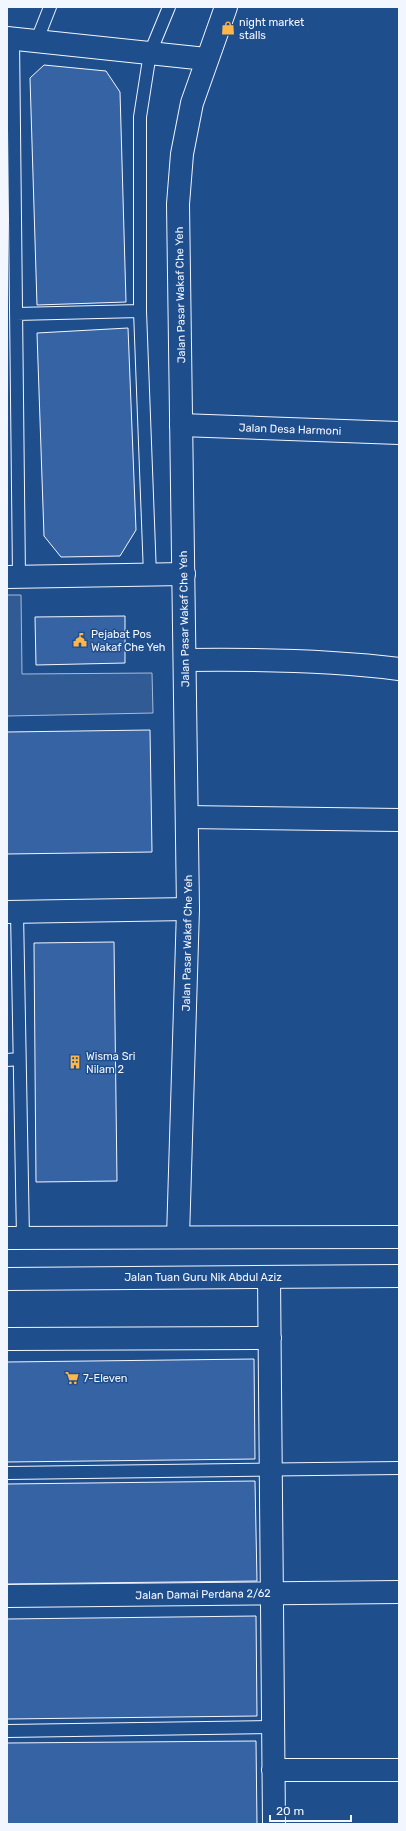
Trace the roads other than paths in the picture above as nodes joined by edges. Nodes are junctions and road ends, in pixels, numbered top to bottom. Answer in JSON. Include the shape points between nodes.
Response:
{"nodes":[{"id":1,"x":50,"y":7,"type":"edge"},
{"id":2,"x":169,"y":7,"type":"edge"},
{"id":3,"x":226,"y":7,"type":"edge"},
{"id":4,"x":10,"y":38,"type":"edge"},
{"id":5,"x":38,"y":40,"type":"junction"},
{"id":6,"x":150,"y":53,"type":"junction"},
{"id":7,"x":206,"y":59,"type":"junction"},
{"id":8,"x":140,"y":311,"type":"junction"},
{"id":9,"x":16,"y":314,"type":"junction"},
{"id":10,"x":181,"y":425,"type":"junction"},
{"id":11,"x":12,"y":429,"type":"edge"},
{"id":12,"x":399,"y":433,"type":"edge"},
{"id":13,"x":184,"y":574,"type":"junction"},
{"id":14,"x":150,"y":575,"type":"junction"},
{"id":15,"x":13,"y":577,"type":"edge"},
{"id":16,"x":185,"y":660,"type":"junction"},
{"id":17,"x":399,"y":669,"type":"edge"},
{"id":18,"x":187,"y":817,"type":"junction"},
{"id":19,"x":399,"y":820,"type":"edge"},
{"id":20,"x":188,"y":909,"type":"junction"},
{"id":21,"x":12,"y":912,"type":"edge"},
{"id":22,"x":19,"y":1059,"type":"junction"},
{"id":23,"x":7,"y":1060,"type":"edge"},
{"id":24,"x":178,"y":1237,"type":"junction"},
{"id":25,"x":399,"y":1237,"type":"edge"},
{"id":26,"x":15,"y":1238,"type":"edge"},
{"id":27,"x":399,"y":1276,"type":"edge"},
{"id":28,"x":269,"y":1277,"type":"junction"},
{"id":29,"x":7,"y":1279,"type":"edge"},
{"id":30,"x":270,"y":1338,"type":"junction"},
{"id":31,"x":7,"y":1339,"type":"edge"},
{"id":32,"x":399,"y":1468,"type":"edge"},
{"id":33,"x":271,"y":1470,"type":"junction"},
{"id":34,"x":7,"y":1473,"type":"edge"},
{"id":35,"x":399,"y":1592,"type":"edge"},
{"id":36,"x":272,"y":1593,"type":"junction"},
{"id":37,"x":7,"y":1596,"type":"edge"},
{"id":38,"x":273,"y":1727,"type":"junction"},
{"id":39,"x":7,"y":1732,"type":"edge"},
{"id":40,"x":273,"y":1770,"type":"junction"},
{"id":41,"x":399,"y":1770,"type":"edge"},
{"id":42,"x":274,"y":1824,"type":"edge"}],
"edges":[{"from":1,"to":5,"type":"lane"},
{"from":2,"to":6,"type":"lane"},
{"from":3,"to":7,"type":"street","name":"Jalan Pasar Wakaf Che Yeh"},
{"from":4,"to":5,"type":"street"},
{"from":4,"to":9,"type":"lane"},
{"from":5,"to":6,"type":"street"},
{"from":6,"to":7,"type":"street"},
{"from":6,"to":8,"type":"lane","via":[[140,118]]},
{"from":7,"to":10,"type":"street","name":"Jalan Pasar Wakaf Che Yeh","via":[[192,103],[182,154],[178,204]]},
{"from":8,"to":9,"type":"lane"},
{"from":8,"to":14,"type":"lane"},
{"from":9,"to":11,"type":"lane"},
{"from":10,"to":12,"type":"street","name":"Jalan Desa Harmoni"},
{"from":10,"to":13,"type":"street","name":"Jalan Pasar Wakaf Che Yeh"},
{"from":11,"to":15,"type":"lane"},
{"from":13,"to":14,"type":"street"},
{"from":13,"to":16,"type":"street","name":"Jalan Pasar Wakaf Che Yeh"},
{"from":14,"to":15,"type":"street"},
{"from":16,"to":17,"type":"street","via":[[346,662]]},
{"from":16,"to":18,"type":"street","name":"Jalan Pasar Wakaf Che Yeh"},
{"from":18,"to":19,"type":"street"},
{"from":18,"to":20,"type":"street","name":"Jalan Pasar Wakaf Che Yeh"},
{"from":20,"to":21,"type":"street"},
{"from":20,"to":24,"type":"street","name":"Jalan Pasar Wakaf Che Yeh"},
{"from":21,"to":22,"type":"lane"},
{"from":22,"to":23,"type":"lane"},
{"from":22,"to":26,"type":"lane"},
{"from":24,"to":25,"type":"street"},
{"from":24,"to":26,"type":"street"},
{"from":27,"to":28,"type":"street","name":"Jalan Tuan Guru Nik Abdul Aziz"},
{"from":28,"to":29,"type":"street","name":"Jalan Tuan Guru Nik Abdul Aziz"},
{"from":28,"to":30,"type":"street"},
{"from":30,"to":31,"type":"street"},
{"from":30,"to":33,"type":"street"},
{"from":32,"to":33,"type":"lane"},
{"from":33,"to":34,"type":"lane"},
{"from":33,"to":36,"type":"street"},
{"from":35,"to":36,"type":"street","name":"Jalan Damai Perdana 2/62"},
{"from":36,"to":37,"type":"street","name":"Jalan Damai Perdana 2/62"},
{"from":36,"to":38,"type":"street"},
{"from":38,"to":39,"type":"lane"},
{"from":38,"to":40,"type":"street"},
{"from":40,"to":41,"type":"street"},
{"from":40,"to":42,"type":"street"}]}
